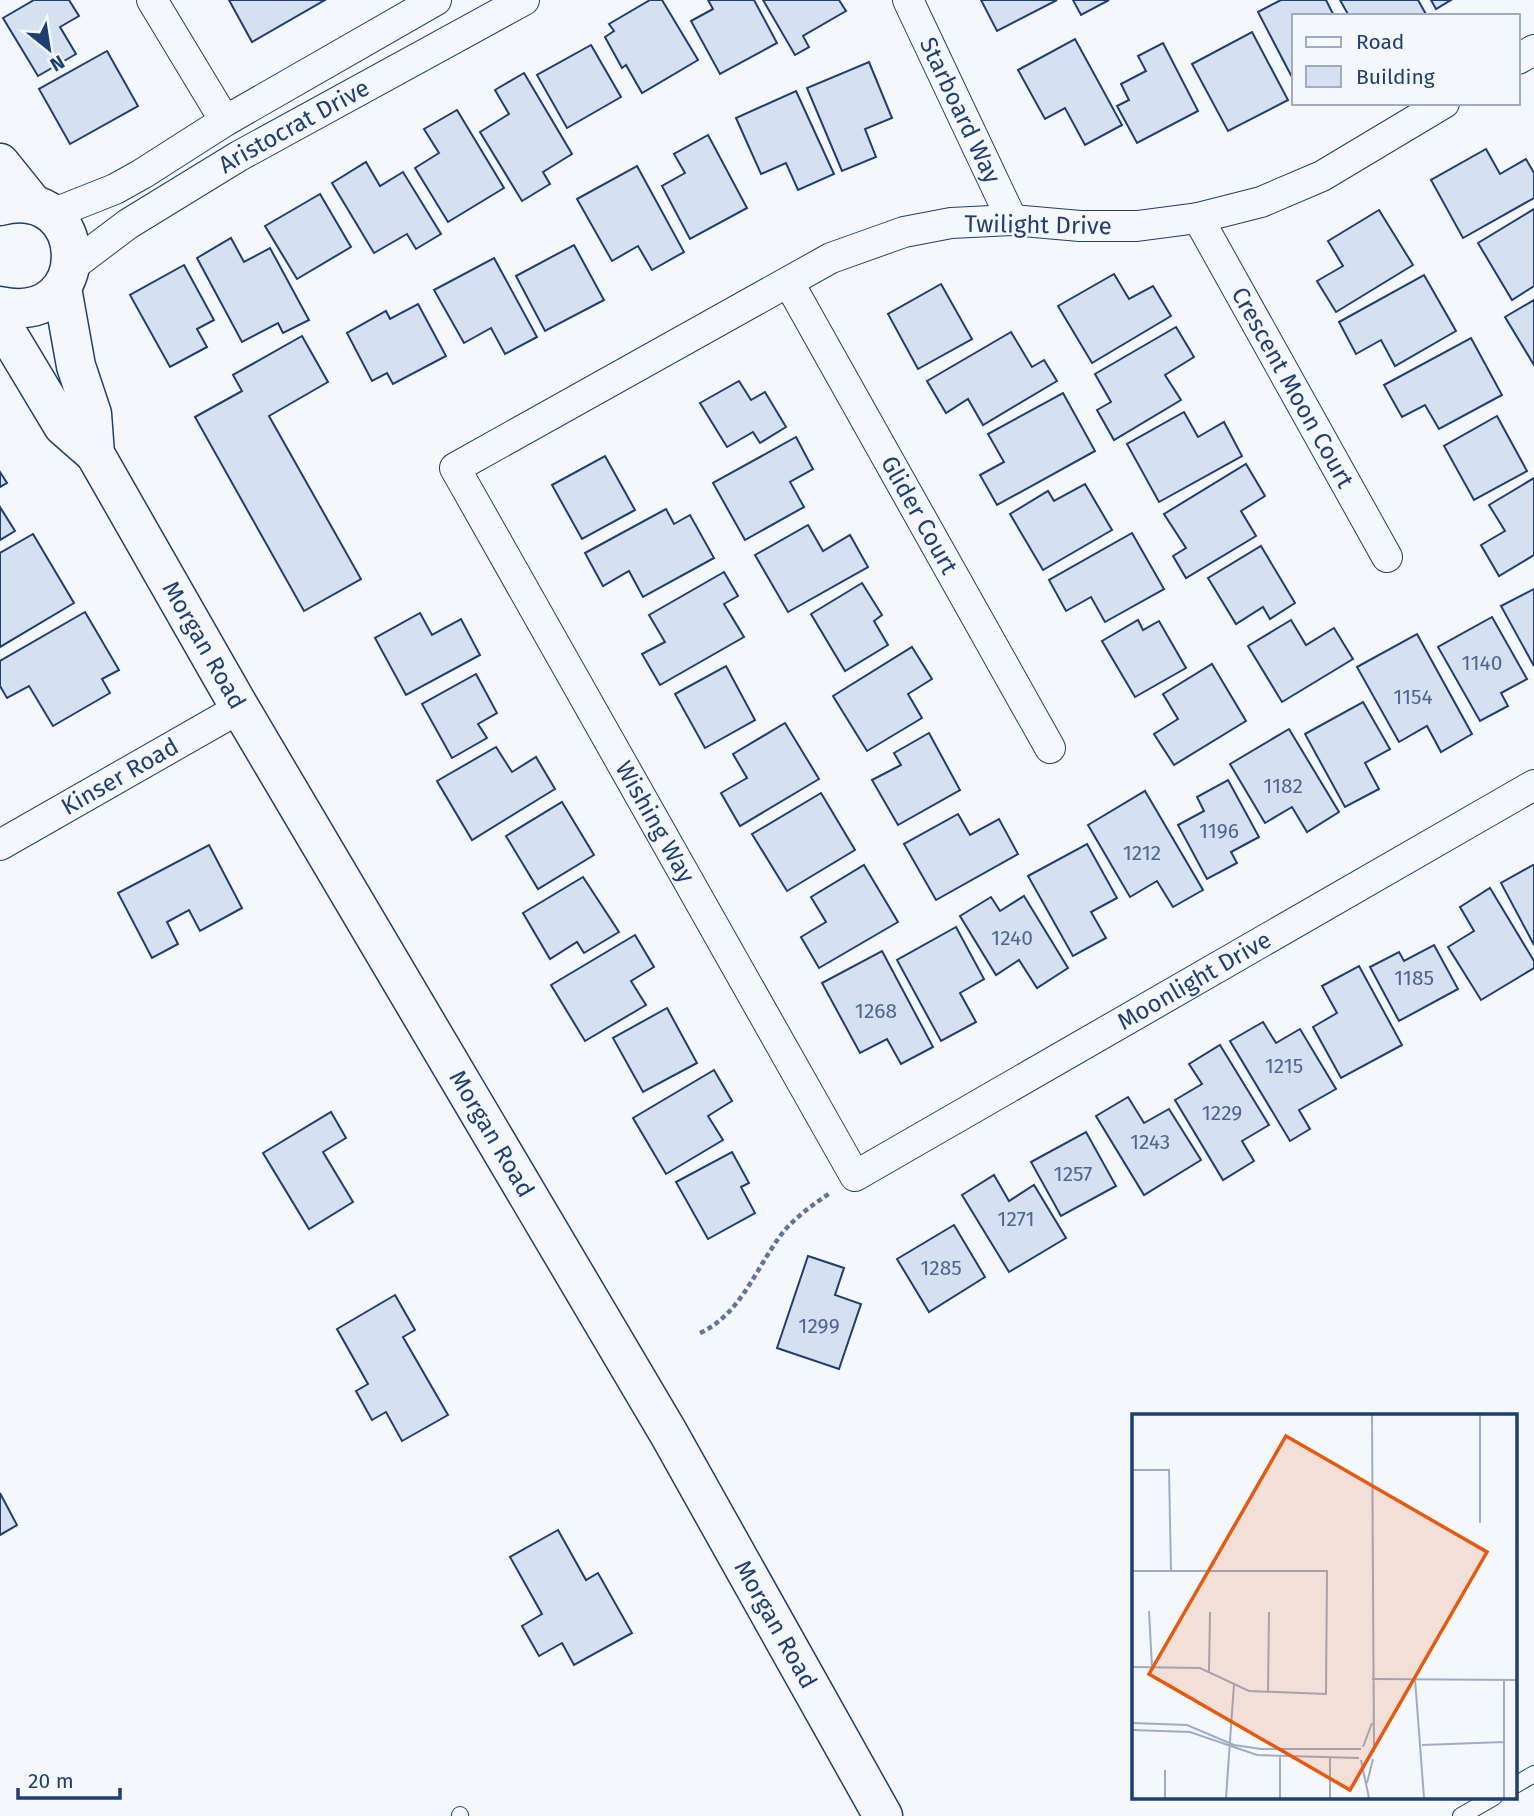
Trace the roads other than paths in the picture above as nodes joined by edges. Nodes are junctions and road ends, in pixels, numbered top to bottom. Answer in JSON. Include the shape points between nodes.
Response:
{"nodes":[{"id":1,"x":152,"y":0,"type":"edge"},
{"id":2,"x":436,"y":0,"type":"edge"},
{"id":3,"x":524,"y":0,"type":"edge"},
{"id":4,"x":908,"y":0,"type":"edge"},
{"id":5,"x":1441,"y":105,"type":"edge"},
{"id":6,"x":225,"y":121,"type":"junction"},
{"id":7,"x":0,"y":163,"type":"edge"},
{"id":8,"x":28,"y":208,"type":"edge"},
{"id":9,"x":1198,"y":218,"type":"junction"},
{"id":10,"x":1012,"y":220,"type":"junction"},
{"id":11,"x":66,"y":278,"type":"junction"},
{"id":12,"x":789,"y":283,"type":"junction"},
{"id":13,"x":0,"y":306,"type":"edge"},
{"id":14,"x":0,"y":321,"type":"edge"},
{"id":15,"x":95,"y":454,"type":"junction"},
{"id":16,"x":455,"y":468,"type":"joint"},
{"id":17,"x":1387,"y":557,"type":"dead end"},
{"id":18,"x":240,"y":708,"type":"junction"},
{"id":19,"x":1050,"y":748,"type":"dead end"},
{"id":20,"x":1534,"y":785,"type":"edge"},
{"id":21,"x":0,"y":845,"type":"edge"},
{"id":22,"x":855,"y":1176,"type":"joint"},
{"id":23,"x":1534,"y":1774,"type":"edge"},
{"id":24,"x":1516,"y":1784,"type":"edge"},
{"id":25,"x":1492,"y":1798,"type":"edge"},
{"id":26,"x":883,"y":1816,"type":"edge"},
{"id":27,"x":1461,"y":1816,"type":"edge"}],
"edges":[{"from":1,"to":6,"type":"street"},
{"from":2,"to":6,"type":"street","name":"Aristocrat Drive"},
{"from":3,"to":11,"type":"street","name":"Aristocrat Drive","via":[[239,156],[120,229]]},
{"from":4,"to":10,"type":"street","name":"Starboard Way"},
{"from":5,"to":9,"type":"street","name":"Twilight Drive","via":[[1322,176],[1261,201]]},
{"from":6,"to":8,"type":"street","name":"Aristocrat Drive","via":[[115,189]]},
{"from":7,"to":8,"type":"street"},
{"from":8,"to":11,"type":"street","name":"Morgan Road","via":[[63,225],[72,253]]},
{"from":9,"to":10,"type":"street","name":"Twilight Drive","via":[[1137,226]]},
{"from":9,"to":17,"type":"street","name":"Crescent Moon Court"},
{"from":10,"to":12,"type":"street","name":"Twilight Drive","via":[[951,223],[904,232],[831,258]]},
{"from":11,"to":13,"type":"street","via":[[49,300],[34,307],[16,310]]},
{"from":11,"to":15,"type":"street","name":"Morgan Road","via":[[76,366],[92,414]]},
{"from":12,"to":16,"type":"street","name":"Twilight Drive"},
{"from":12,"to":19,"type":"street","name":"Glider Court"},
{"from":14,"to":15,"type":"street","name":"Morgan Road","via":[[63,426]]},
{"from":15,"to":18,"type":"street","name":"Morgan Road"},
{"from":16,"to":22,"type":"street","name":"Wishing Way"},
{"from":18,"to":21,"type":"street","name":"Kinser Road"},
{"from":18,"to":26,"type":"street","name":"Morgan Road","via":[[669,1434]]},
{"from":20,"to":22,"type":"street","name":"Moonlight Drive"},
{"from":23,"to":24,"type":"lane"},
{"from":25,"to":27,"type":"lane"}]}
